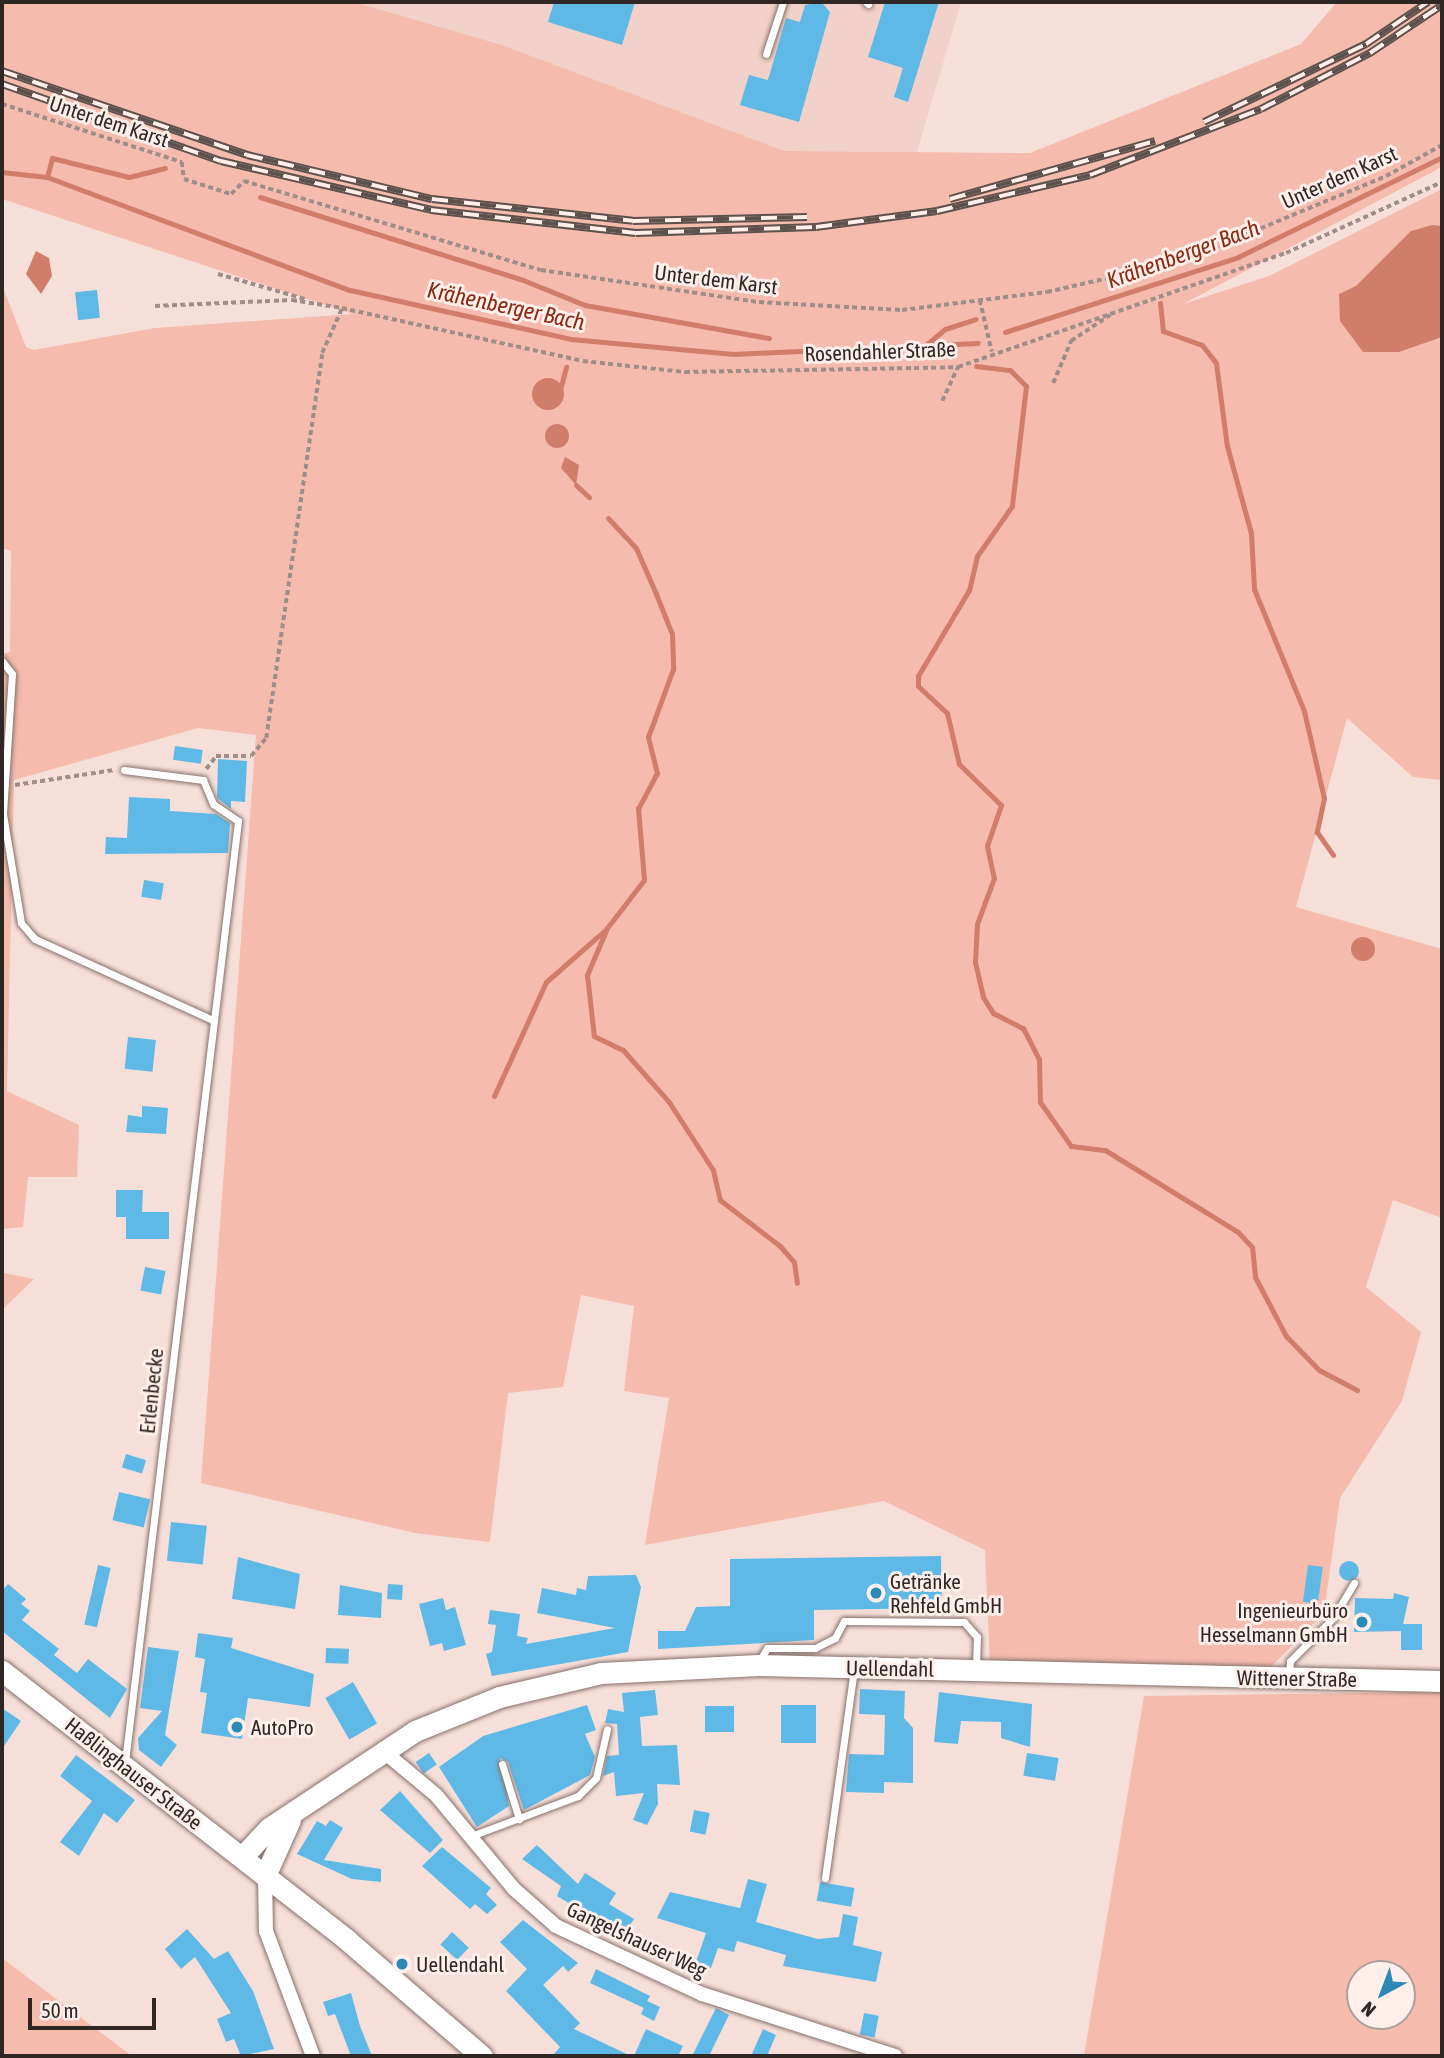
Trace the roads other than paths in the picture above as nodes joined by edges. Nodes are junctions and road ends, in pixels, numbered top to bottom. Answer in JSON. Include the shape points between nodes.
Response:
{"nodes":[{"id":1,"x":783,"y":2,"type":"edge"},
{"id":2,"x":766,"y":54,"type":"dead end"},
{"id":3,"x":2,"y":661,"type":"edge"},
{"id":4,"x":124,"y":770,"type":"road end"},
{"id":5,"x":213,"y":1020,"type":"junction"},
{"id":6,"x":1354,"y":1583,"type":"dead end"},
{"id":7,"x":758,"y":1665,"type":"junction"},
{"id":8,"x":854,"y":1668,"type":"junction"},
{"id":9,"x":976,"y":1670,"type":"junction"},
{"id":10,"x":2,"y":1671,"type":"edge"},
{"id":11,"x":1152,"y":1675,"type":"joint"},
{"id":12,"x":1289,"y":1678,"type":"junction"},
{"id":13,"x":1442,"y":1681,"type":"edge"},
{"id":14,"x":607,"y":1729,"type":"dead end"},
{"id":15,"x":382,"y":1750,"type":"junction"},
{"id":16,"x":502,"y":1764,"type":"dead end"},
{"id":17,"x":124,"y":1765,"type":"junction"},
{"id":18,"x":519,"y":1819,"type":"junction"},
{"id":19,"x":290,"y":1820,"type":"junction"},
{"id":20,"x":471,"y":1836,"type":"junction"},
{"id":21,"x":242,"y":1857,"type":"junction"},
{"id":22,"x":265,"y":1876,"type":"junction"},
{"id":23,"x":825,"y":1878,"type":"dead end"},
{"id":24,"x":313,"y":2056,"type":"edge"},
{"id":25,"x":482,"y":2056,"type":"edge"},
{"id":26,"x":895,"y":2056,"type":"edge"}],
"edges":[{"from":1,"to":2,"type":"lane"},
{"from":3,"to":5,"type":"lane","via":[[12,674],[6,787],[10,888],[21,923],[35,939]]},
{"from":4,"to":5,"type":"lane","name":"Erlenbecke","via":[[203,780],[213,804],[238,821]]},
{"from":5,"to":17,"type":"lane","name":"Erlenbecke"},
{"from":6,"to":12,"type":"lane","via":[[1333,1618],[1290,1661]]},
{"from":7,"to":8,"type":"main road","name":"Uellendahl"},
{"from":7,"to":9,"type":"lane","via":[[767,1648],[815,1648],[835,1637],[844,1621],[964,1622],[977,1637]]},
{"from":7,"to":15,"type":"main road","name":"Uellendahl","via":[[661,1667],[545,1683],[448,1715]]},
{"from":8,"to":9,"type":"main road","name":"Uellendahl"},
{"from":8,"to":23,"type":"lane"},
{"from":9,"to":11,"type":"main road","name":"Uellendahl"},
{"from":10,"to":17,"type":"main road","name":"Haßlinghauser Straße"},
{"from":11,"to":12,"type":"main road","name":"Wittener Straße"},
{"from":12,"to":13,"type":"main road","name":"Wittener Straße"},
{"from":14,"to":18,"type":"lane","via":[[589,1788]]},
{"from":15,"to":19,"type":"main road","name":"Uellendahl"},
{"from":15,"to":20,"type":"street","name":"Gangelshauser Weg","via":[[436,1795]]},
{"from":16,"to":18,"type":"lane"},
{"from":17,"to":21,"type":"main road","name":"Haßlinghauser Straße"},
{"from":18,"to":20,"type":"lane"},
{"from":19,"to":21,"type":"main road","name":"Uellendahl","via":[[269,1828]]},
{"from":19,"to":22,"type":"main road","name":"Uellendahl"},
{"from":20,"to":26,"type":"street","name":"Gangelshauser Weg","via":[[538,1913],[572,1935],[702,1994]]},
{"from":21,"to":22,"type":"main road","name":"Haßlinghauser Straße"},
{"from":22,"to":24,"type":"street","via":[[266,1931]]},
{"from":22,"to":25,"type":"main road","name":"Haßlinghauser Straße"}]}
